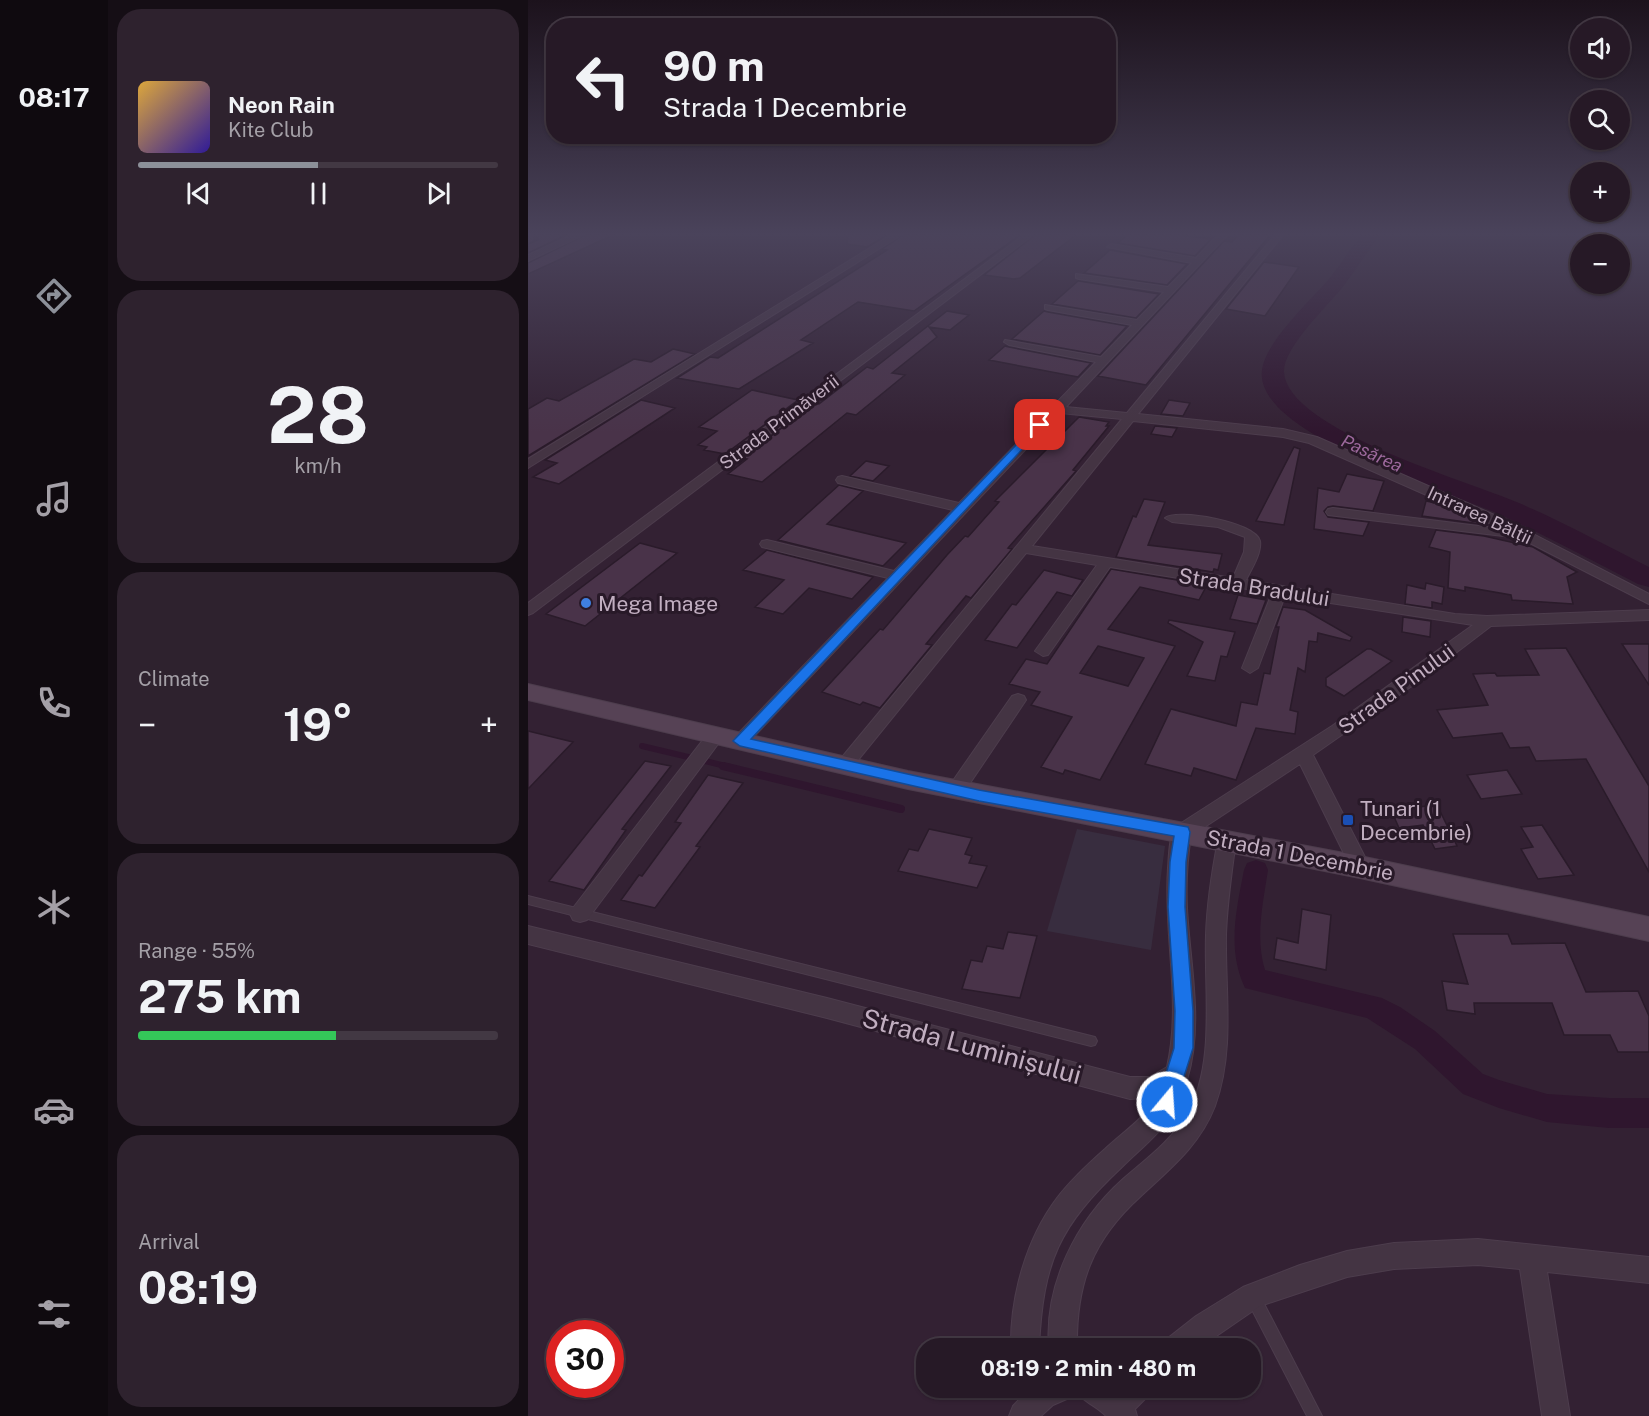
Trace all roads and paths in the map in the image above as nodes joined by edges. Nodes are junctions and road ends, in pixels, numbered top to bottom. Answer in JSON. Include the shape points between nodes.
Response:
{"nodes":[{"id":1,"x":791,"y":301,"type":"edge"},
{"id":2,"x":941,"y":301,"type":"edge"},
{"id":3,"x":1159,"y":301,"type":"edge"},
{"id":4,"x":1224,"y":301,"type":"edge"},
{"id":5,"x":1048,"y":307,"type":"dead end"},
{"id":6,"x":1138,"y":323,"type":"junction"},
{"id":7,"x":1009,"y":342,"type":"dead end"},
{"id":8,"x":1102,"y":360,"type":"junction"},
{"id":9,"x":1056,"y":409,"type":"junction"},
{"id":10,"x":1129,"y":416,"type":"junction"},
{"id":11,"x":528,"y":464,"type":"edge"},
{"id":12,"x":842,"y":480,"type":"dead end"},
{"id":13,"x":962,"y":508,"type":"junction"},
{"id":14,"x":1333,"y":512,"type":"dead end"},
{"id":15,"x":1172,"y":518,"type":"dead end"},
{"id":16,"x":1527,"y":535,"type":"junction"},
{"id":17,"x":767,"y":544,"type":"dead end"},
{"id":18,"x":1021,"y":548,"type":"junction"},
{"id":19,"x":1105,"y":564,"type":"junction"},
{"id":20,"x":898,"y":576,"type":"junction"},
{"id":21,"x":1237,"y":585,"type":"junction"},
{"id":22,"x":1280,"y":591,"type":"junction"},
{"id":23,"x":1649,"y":600,"type":"edge"},
{"id":24,"x":528,"y":610,"type":"edge"},
{"id":25,"x":1649,"y":615,"type":"edge"},
{"id":26,"x":1487,"y":621,"type":"junction"},
{"id":27,"x":1043,"y":651,"type":"dead end"},
{"id":28,"x":1250,"y":668,"type":"dead end"},
{"id":29,"x":528,"y":692,"type":"edge"},
{"id":30,"x":1018,"y":700,"type":"dead end"},
{"id":31,"x":740,"y":741,"type":"junction"},
{"id":32,"x":709,"y":743,"type":"junction"},
{"id":33,"x":1304,"y":754,"type":"junction"},
{"id":34,"x":844,"y":766,"type":"junction"},
{"id":35,"x":956,"y":790,"type":"junction"},
{"id":36,"x":1182,"y":832,"type":"junction"},
{"id":37,"x":1227,"y":840,"type":"junction"},
{"id":38,"x":1360,"y":867,"type":"junction"},
{"id":39,"x":528,"y":900,"type":"edge"},
{"id":40,"x":580,"y":914,"type":"junction"},
{"id":41,"x":1649,"y":929,"type":"edge"},
{"id":42,"x":528,"y":934,"type":"edge"},
{"id":43,"x":1091,"y":1041,"type":"dead end"},
{"id":44,"x":1175,"y":1075,"type":"junction"},
{"id":45,"x":1531,"y":1257,"type":"junction"},
{"id":46,"x":1649,"y":1270,"type":"edge"},
{"id":47,"x":1252,"y":1296,"type":"junction"},
{"id":48,"x":1026,"y":1338,"type":"edge"},
{"id":49,"x":1064,"y":1338,"type":"edge"},
{"id":50,"x":1191,"y":1338,"type":"edge"},
{"id":51,"x":1315,"y":1416,"type":"edge"},
{"id":52,"x":1556,"y":1416,"type":"edge"}],
"edges":[{"from":1,"to":11,"type":"street"},
{"from":2,"to":24,"type":"street","name":"Strada Primăverii"},
{"from":3,"to":6,"type":"street"},
{"from":4,"to":10,"type":"street"},
{"from":5,"to":6,"type":"street"},
{"from":6,"to":8,"type":"street"},
{"from":7,"to":8,"type":"street"},
{"from":8,"to":9,"type":"street"},
{"from":9,"to":10,"type":"street","name":"Intrarea Bălții"},
{"from":9,"to":13,"type":"street"},
{"from":10,"to":16,"type":"street","name":"Intrarea Bălții","via":[[1283,433],[1313,440]]},
{"from":10,"to":18,"type":"street"},
{"from":12,"to":13,"type":"street"},
{"from":13,"to":20,"type":"street"},
{"from":14,"to":16,"type":"street"},
{"from":15,"to":21,"type":"street","via":[[1243,528],[1251,533],[1252,548]]},
{"from":16,"to":23,"type":"street","name":"Intrarea Bălții"},
{"from":17,"to":20,"type":"street"},
{"from":18,"to":19,"type":"street","name":"Strada Bradului"},
{"from":18,"to":34,"type":"street"},
{"from":19,"to":21,"type":"street","name":"Strada Bradului"},
{"from":19,"to":27,"type":"street"},
{"from":20,"to":31,"type":"street"},
{"from":21,"to":22,"type":"street","name":"Strada Bradului"},
{"from":22,"to":26,"type":"street","name":"Strada Bradului"},
{"from":22,"to":28,"type":"street"},
{"from":25,"to":26,"type":"street","name":"Strada Bradului"},
{"from":26,"to":33,"type":"street","name":"Strada Pinului","via":[[1418,676]]},
{"from":29,"to":32,"type":"main road","name":"Strada 1 Decembrie"},
{"from":30,"to":35,"type":"street"},
{"from":31,"to":32,"type":"main road","name":"Strada 1 Decembrie"},
{"from":31,"to":34,"type":"main road","name":"Strada 1 Decembrie"},
{"from":32,"to":40,"type":"street"},
{"from":33,"to":36,"type":"street","name":"Strada Pinului"},
{"from":33,"to":38,"type":"street"},
{"from":34,"to":35,"type":"main road","name":"Strada 1 Decembrie"},
{"from":35,"to":36,"type":"main road","name":"Strada 1 Decembrie"},
{"from":36,"to":37,"type":"main road","name":"Strada 1 Decembrie"},
{"from":36,"to":44,"type":"street","via":[[1177,907],[1184,1048]]},
{"from":37,"to":38,"type":"main road","name":"Strada 1 Decembrie"},
{"from":37,"to":49,"type":"street","via":[[1216,933],[1213,1073],[1204,1106],[1190,1132],[1165,1161],[1119,1200],[1092,1233],[1076,1265],[1066,1302]]},
{"from":38,"to":41,"type":"main road","name":"Strada 1 Decembrie"},
{"from":39,"to":40,"type":"lane"},
{"from":40,"to":43,"type":"lane"},
{"from":42,"to":44,"type":"street","name":"Strada Luminișului","via":[[1130,1088],[1153,1088]]},
{"from":44,"to":48,"type":"street","via":[[1167,1102],[1149,1129],[1076,1193],[1054,1227],[1039,1260],[1029,1299]]},
{"from":45,"to":46,"type":"street"},
{"from":45,"to":47,"type":"street","via":[[1478,1252],[1394,1256],[1329,1270]]},
{"from":45,"to":52,"type":"street"},
{"from":47,"to":50,"type":"street"},
{"from":47,"to":51,"type":"lane"}]}
